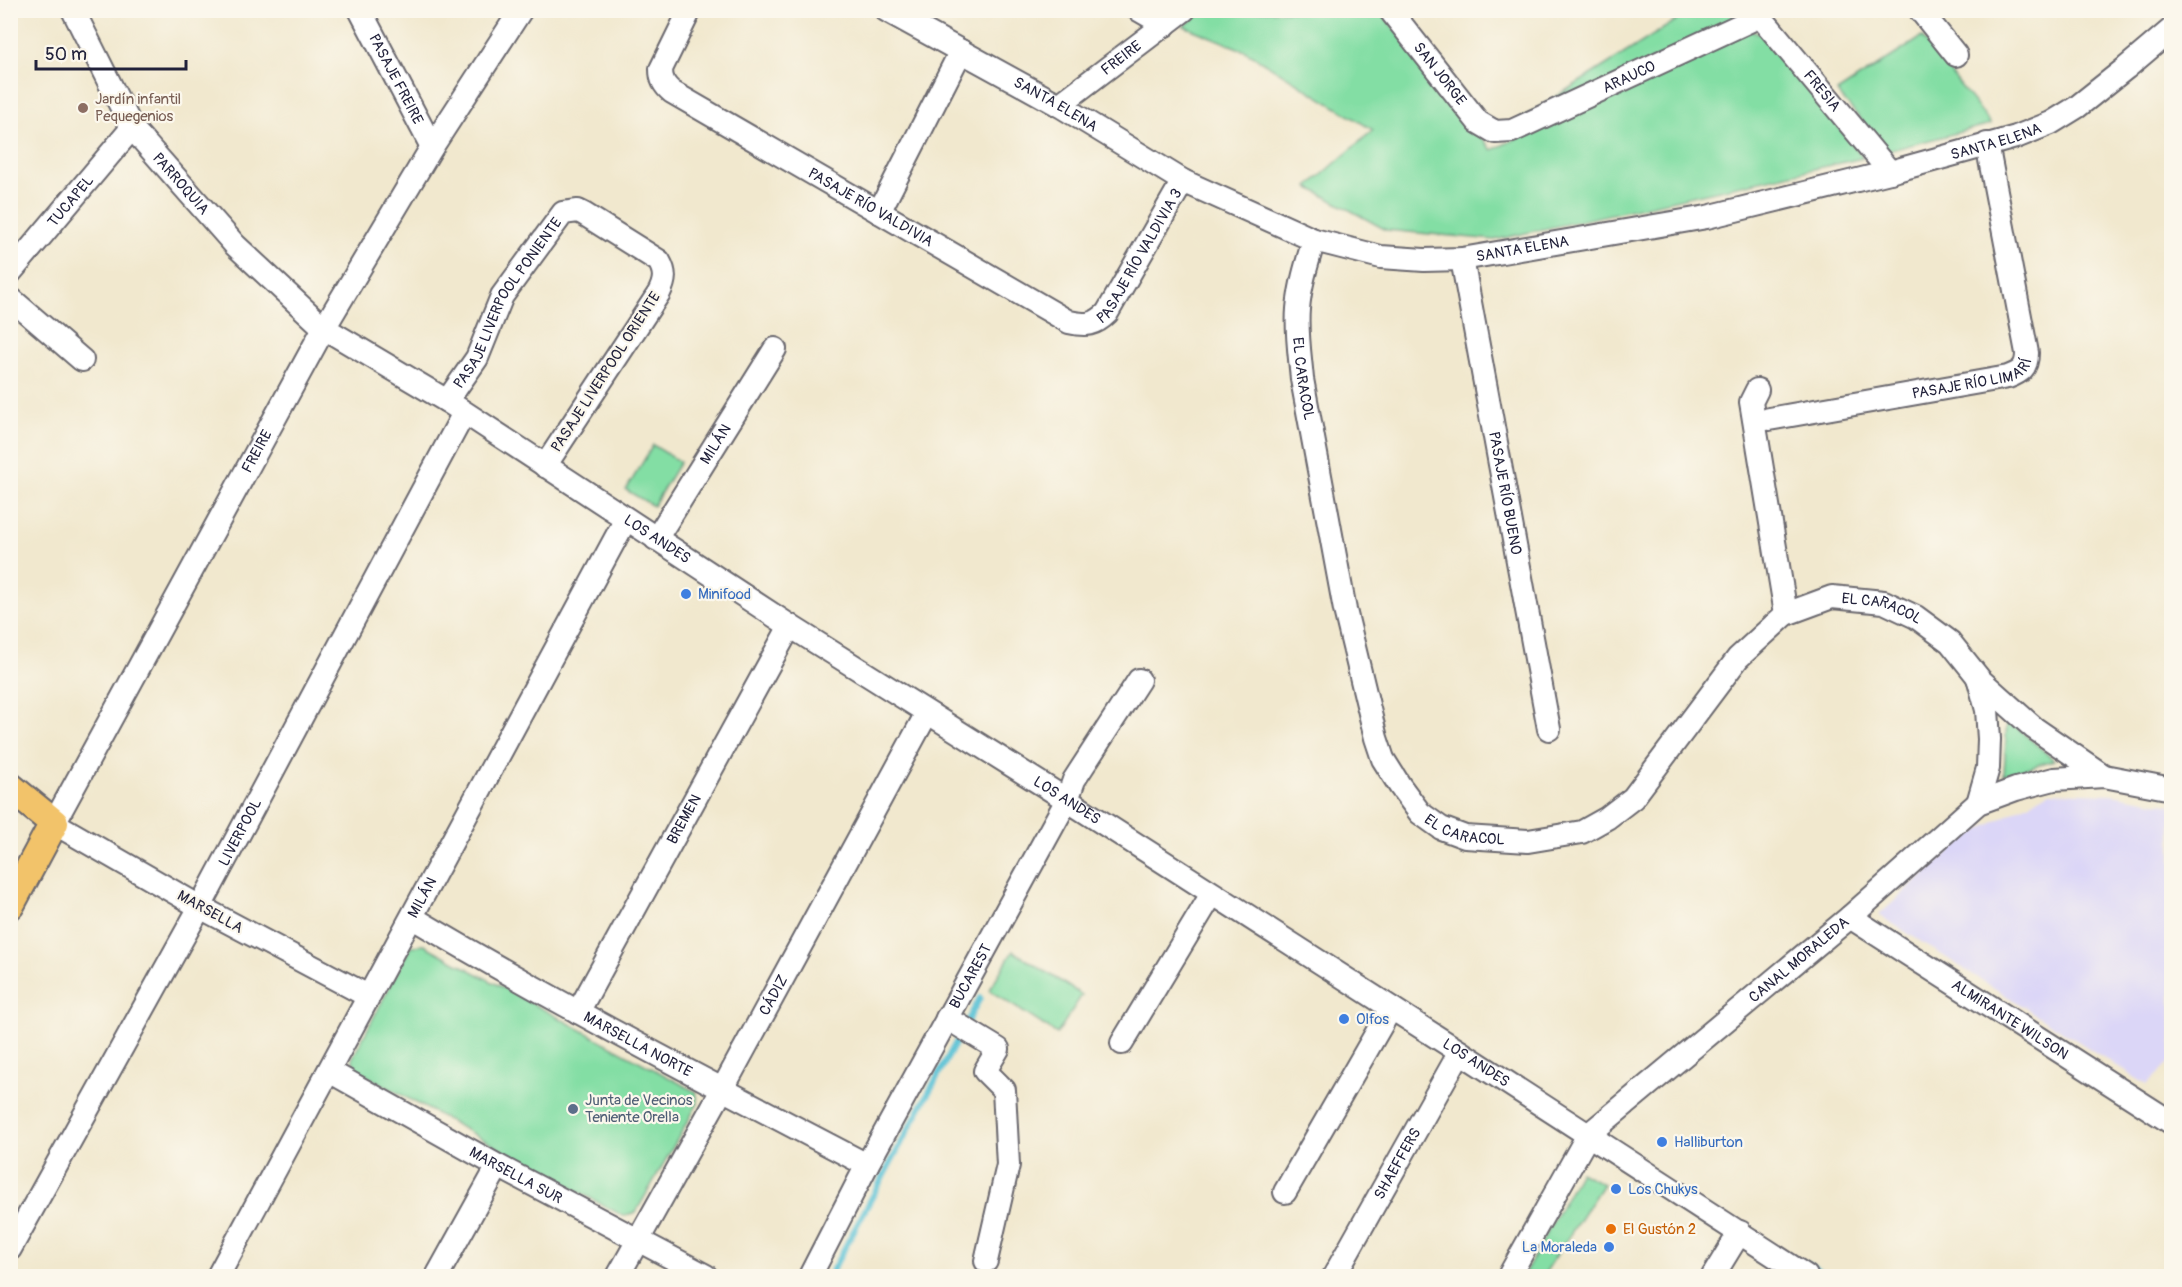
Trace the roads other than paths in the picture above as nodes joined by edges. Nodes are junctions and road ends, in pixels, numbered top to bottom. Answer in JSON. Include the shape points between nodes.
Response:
{"nodes":[{"id":1,"x":73,"y":10,"type":"edge"},
{"id":2,"x":360,"y":10,"type":"edge"},
{"id":3,"x":521,"y":10,"type":"edge"},
{"id":4,"x":690,"y":10,"type":"edge"},
{"id":5,"x":886,"y":10,"type":"edge"},
{"id":6,"x":1139,"y":10,"type":"edge"},
{"id":7,"x":1184,"y":10,"type":"edge"},
{"id":8,"x":1390,"y":10,"type":"edge"},
{"id":9,"x":1920,"y":10,"type":"edge"},
{"id":10,"x":1757,"y":13,"type":"edge"},
{"id":11,"x":1165,"y":25,"type":"junction"},
{"id":12,"x":2172,"y":29,"type":"edge"},
{"id":13,"x":960,"y":51,"type":"junction"},
{"id":14,"x":1956,"y":55,"type":"dead end"},
{"id":15,"x":1059,"y":105,"type":"junction"},
{"id":16,"x":132,"y":128,"type":"junction"},
{"id":17,"x":1495,"y":132,"type":"joint"},
{"id":18,"x":1987,"y":144,"type":"junction"},
{"id":19,"x":432,"y":147,"type":"junction"},
{"id":20,"x":1890,"y":172,"type":"junction"},
{"id":21,"x":1183,"y":181,"type":"junction"},
{"id":22,"x":570,"y":211,"type":"joint"},
{"id":23,"x":879,"y":212,"type":"junction"},
{"id":24,"x":1314,"y":240,"type":"junction"},
{"id":25,"x":1462,"y":259,"type":"junction"},
{"id":26,"x":10,"y":273,"type":"edge"},
{"id":27,"x":10,"y":298,"type":"edge"},
{"id":28,"x":1090,"y":325,"type":"joint"},
{"id":29,"x":324,"y":328,"type":"junction"},
{"id":30,"x":775,"y":349,"type":"dead end"},
{"id":31,"x":82,"y":360,"type":"dead end"},
{"id":32,"x":1757,"y":390,"type":"dead end"},
{"id":33,"x":456,"y":407,"type":"junction"},
{"id":34,"x":1769,"y":419,"type":"dead end"},
{"id":35,"x":545,"y":466,"type":"junction"},
{"id":36,"x":626,"y":519,"type":"junction"},
{"id":37,"x":656,"y":539,"type":"junction"},
{"id":38,"x":1786,"y":614,"type":"junction"},
{"id":39,"x":790,"y":626,"type":"junction"},
{"id":40,"x":1977,"y":677,"type":"junction"},
{"id":41,"x":1139,"y":680,"type":"dead end"},
{"id":42,"x":927,"y":713,"type":"junction"},
{"id":43,"x":1549,"y":729,"type":"dead end"},
{"id":44,"x":2104,"y":776,"type":"junction"},
{"id":45,"x":10,"y":787,"type":"edge"},
{"id":46,"x":2172,"y":789,"type":"edge"},
{"id":47,"x":1067,"y":800,"type":"junction"},
{"id":48,"x":1978,"y":803,"type":"junction"},
{"id":49,"x":54,"y":823,"type":"junction"},
{"id":50,"x":1212,"y":894,"type":"junction"},
{"id":51,"x":10,"y":904,"type":"edge"},
{"id":52,"x":200,"y":907,"type":"junction"},
{"id":53,"x":1850,"y":917,"type":"junction"},
{"id":54,"x":413,"y":918,"type":"junction"},
{"id":55,"x":368,"y":996,"type":"junction"},
{"id":56,"x":1391,"y":1008,"type":"junction"},
{"id":57,"x":578,"y":1012,"type":"junction"},
{"id":58,"x":947,"y":1018,"type":"junction"},
{"id":59,"x":1122,"y":1043,"type":"dead end"},
{"id":60,"x":1460,"y":1052,"type":"junction"},
{"id":61,"x":329,"y":1071,"type":"junction"},
{"id":62,"x":722,"y":1090,"type":"junction"},
{"id":63,"x":2172,"y":1123,"type":"edge"},
{"id":64,"x":1588,"y":1135,"type":"junction"},
{"id":65,"x":867,"y":1165,"type":"junction"},
{"id":66,"x":498,"y":1166,"type":"junction"},
{"id":67,"x":1285,"y":1192,"type":"dead end"},
{"id":68,"x":1740,"y":1232,"type":"junction"},
{"id":69,"x":638,"y":1240,"type":"junction"},
{"id":70,"x":10,"y":1249,"type":"edge"},
{"id":71,"x":986,"y":1261,"type":"dead end"},
{"id":72,"x":218,"y":1276,"type":"edge"},
{"id":73,"x":437,"y":1276,"type":"edge"},
{"id":74,"x":618,"y":1276,"type":"edge"},
{"id":75,"x":706,"y":1276,"type":"edge"},
{"id":76,"x":810,"y":1276,"type":"edge"},
{"id":77,"x":1334,"y":1276,"type":"edge"},
{"id":78,"x":1509,"y":1276,"type":"edge"},
{"id":79,"x":1713,"y":1276,"type":"edge"},
{"id":80,"x":1806,"y":1276,"type":"edge"}],
"edges":[{"from":1,"to":16,"type":"street","name":"PARROQUIA"},
{"from":2,"to":19,"type":"street","name":"PASAJE FREIRE"},
{"from":3,"to":19,"type":"street","name":"FREIRE"},
{"from":4,"to":23,"type":"street","name":"PASAJE RÍO VALDIVIA","via":[[663,62],[664,86]]},
{"from":5,"to":13,"type":"street","name":"SANTA ELENA"},
{"from":6,"to":11,"type":"street"},
{"from":7,"to":11,"type":"street","name":"FREIRE"},
{"from":8,"to":17,"type":"street","name":"SAN JORGE","via":[[1478,122]]},
{"from":9,"to":14,"type":"street"},
{"from":10,"to":17,"type":"street","name":"ARAUCO","via":[[1512,131]]},
{"from":10,"to":20,"type":"street","name":"FRESIA"},
{"from":11,"to":15,"type":"street","name":"FREIRE"},
{"from":12,"to":18,"type":"street","name":"SANTA ELENA","via":[[2077,107],[2051,123]]},
{"from":13,"to":15,"type":"street","name":"SANTA ELENA"},
{"from":13,"to":23,"type":"street"},
{"from":15,"to":21,"type":"street","name":"SANTA ELENA"},
{"from":16,"to":26,"type":"street","name":"TUCAPEL"},
{"from":16,"to":29,"type":"street","name":"PARROQUIA","via":[[235,245]]},
{"from":18,"to":20,"type":"street","name":"SANTA ELENA"},
{"from":18,"to":34,"type":"street","name":"PASAJE RÍO LIMARÍ","via":[[2026,353],[2024,368],[2008,377]]},
{"from":19,"to":29,"type":"street","name":"FREIRE"},
{"from":20,"to":25,"type":"street","name":"SANTA ELENA","via":[[1707,218]]},
{"from":21,"to":24,"type":"street","name":"SANTA ELENA"},
{"from":21,"to":28,"type":"street","name":"PASAJE RÍO VALDIVIA 3","via":[[1107,313]]},
{"from":22,"to":33,"type":"street","name":"PASAJE LIVERPOOL PONIENTE","via":[[558,217],[502,296]]},
{"from":22,"to":35,"type":"street","name":"PASAJE LIVERPOOL ORIENTE","via":[[584,214],[659,261],[664,276],[659,293]]},
{"from":23,"to":28,"type":"street","name":"PASAJE RÍO VALDIVIA","via":[[1070,322]]},
{"from":24,"to":25,"type":"street","name":"SANTA ELENA","via":[[1381,257]]},
{"from":24,"to":38,"type":"street","name":"EL CARACOL","via":[[1303,275],[1298,344],[1342,599],[1383,759],[1420,813],[1441,828],[1465,837],[1528,840],[1582,832],[1633,798],[1738,658]]},
{"from":25,"to":43,"type":"street","name":"PASAJE RÍO BUENO"},
{"from":27,"to":31,"type":"street"},
{"from":29,"to":33,"type":"street","name":"LOS ANDES"},
{"from":29,"to":49,"type":"street","name":"FREIRE"},
{"from":30,"to":37,"type":"street","name":"MILÁN"},
{"from":32,"to":38,"type":"street","via":[[1751,402]]},
{"from":33,"to":35,"type":"street","name":"LOS ANDES"},
{"from":33,"to":52,"type":"street","name":"LIVERPOOL"},
{"from":35,"to":36,"type":"street","name":"LOS ANDES"},
{"from":36,"to":37,"type":"street","name":"LOS ANDES"},
{"from":36,"to":54,"type":"street","name":"MILÁN"},
{"from":37,"to":39,"type":"street","name":"LOS ANDES"},
{"from":38,"to":40,"type":"street","name":"EL CARACOL","via":[[1833,597],[1884,602],[1916,617],[1950,642]]},
{"from":39,"to":42,"type":"street","name":"LOS ANDES"},
{"from":39,"to":57,"type":"street","name":"BREMEN"},
{"from":40,"to":44,"type":"street","name":"EL CARACOL","via":[[2034,728]]},
{"from":40,"to":48,"type":"street","name":"EL CARACOL","via":[[1987,710],[1989,739],[1988,768]]},
{"from":41,"to":47,"type":"street","name":"BUCAREST","via":[[1074,780]]},
{"from":42,"to":47,"type":"street","name":"LOS ANDES"},
{"from":42,"to":62,"type":"street","name":"CÁDIZ"},
{"from":44,"to":46,"type":"street","name":"CANAL MORALEDA"},
{"from":44,"to":48,"type":"street","name":"CANAL MORALEDA","via":[[2054,779]]},
{"from":45,"to":49,"type":"main road"},
{"from":47,"to":50,"type":"street","name":"LOS ANDES"},
{"from":47,"to":58,"type":"street","name":"BUCAREST"},
{"from":48,"to":53,"type":"street","name":"CANAL MORALEDA"},
{"from":49,"to":51,"type":"main road","name":"FREIRE"},
{"from":49,"to":52,"type":"street","name":"MARSELLA"},
{"from":50,"to":56,"type":"street","name":"LOS ANDES"},
{"from":50,"to":59,"type":"street"},
{"from":52,"to":55,"type":"street","name":"MARSELLA"},
{"from":52,"to":70,"type":"street","name":"LIVERPOOL"},
{"from":53,"to":63,"type":"street","name":"ALMIRANTE WILSON"},
{"from":53,"to":64,"type":"street","name":"CANAL MORALEDA"},
{"from":54,"to":55,"type":"street","name":"MILÁN"},
{"from":54,"to":57,"type":"street","name":"MARSELLA NORTE"},
{"from":55,"to":61,"type":"street","name":"MILÁN"},
{"from":56,"to":60,"type":"street","name":"LOS ANDES"},
{"from":56,"to":67,"type":"street"},
{"from":57,"to":62,"type":"street","name":"MARSELLA NORTE"},
{"from":58,"to":65,"type":"street","name":"BUCAREST"},
{"from":58,"to":71,"type":"street","via":[[998,1049],[986,1071],[1005,1090],[1008,1165]]},
{"from":60,"to":64,"type":"street","name":"LOS ANDES"},
{"from":60,"to":77,"type":"street","name":"SHAEFFERS"},
{"from":61,"to":66,"type":"street","name":"MARSELLA SUR"},
{"from":61,"to":72,"type":"street","name":"MILÁN"},
{"from":62,"to":65,"type":"street","name":"MARSELLA NORTE"},
{"from":62,"to":69,"type":"street","name":"CÁDIZ"},
{"from":64,"to":68,"type":"street","name":"LOS ANDES"},
{"from":64,"to":78,"type":"street","name":"CANAL MORALEDA"},
{"from":65,"to":76,"type":"street","name":"BUCAREST"},
{"from":66,"to":69,"type":"street","name":"MARSELLA SUR"},
{"from":66,"to":73,"type":"street"},
{"from":68,"to":79,"type":"street"},
{"from":68,"to":80,"type":"street","name":"LOS ANDES"},
{"from":69,"to":74,"type":"street","name":"CÁDIZ"},
{"from":69,"to":75,"type":"street","name":"MARSELLA SUR"}]}
